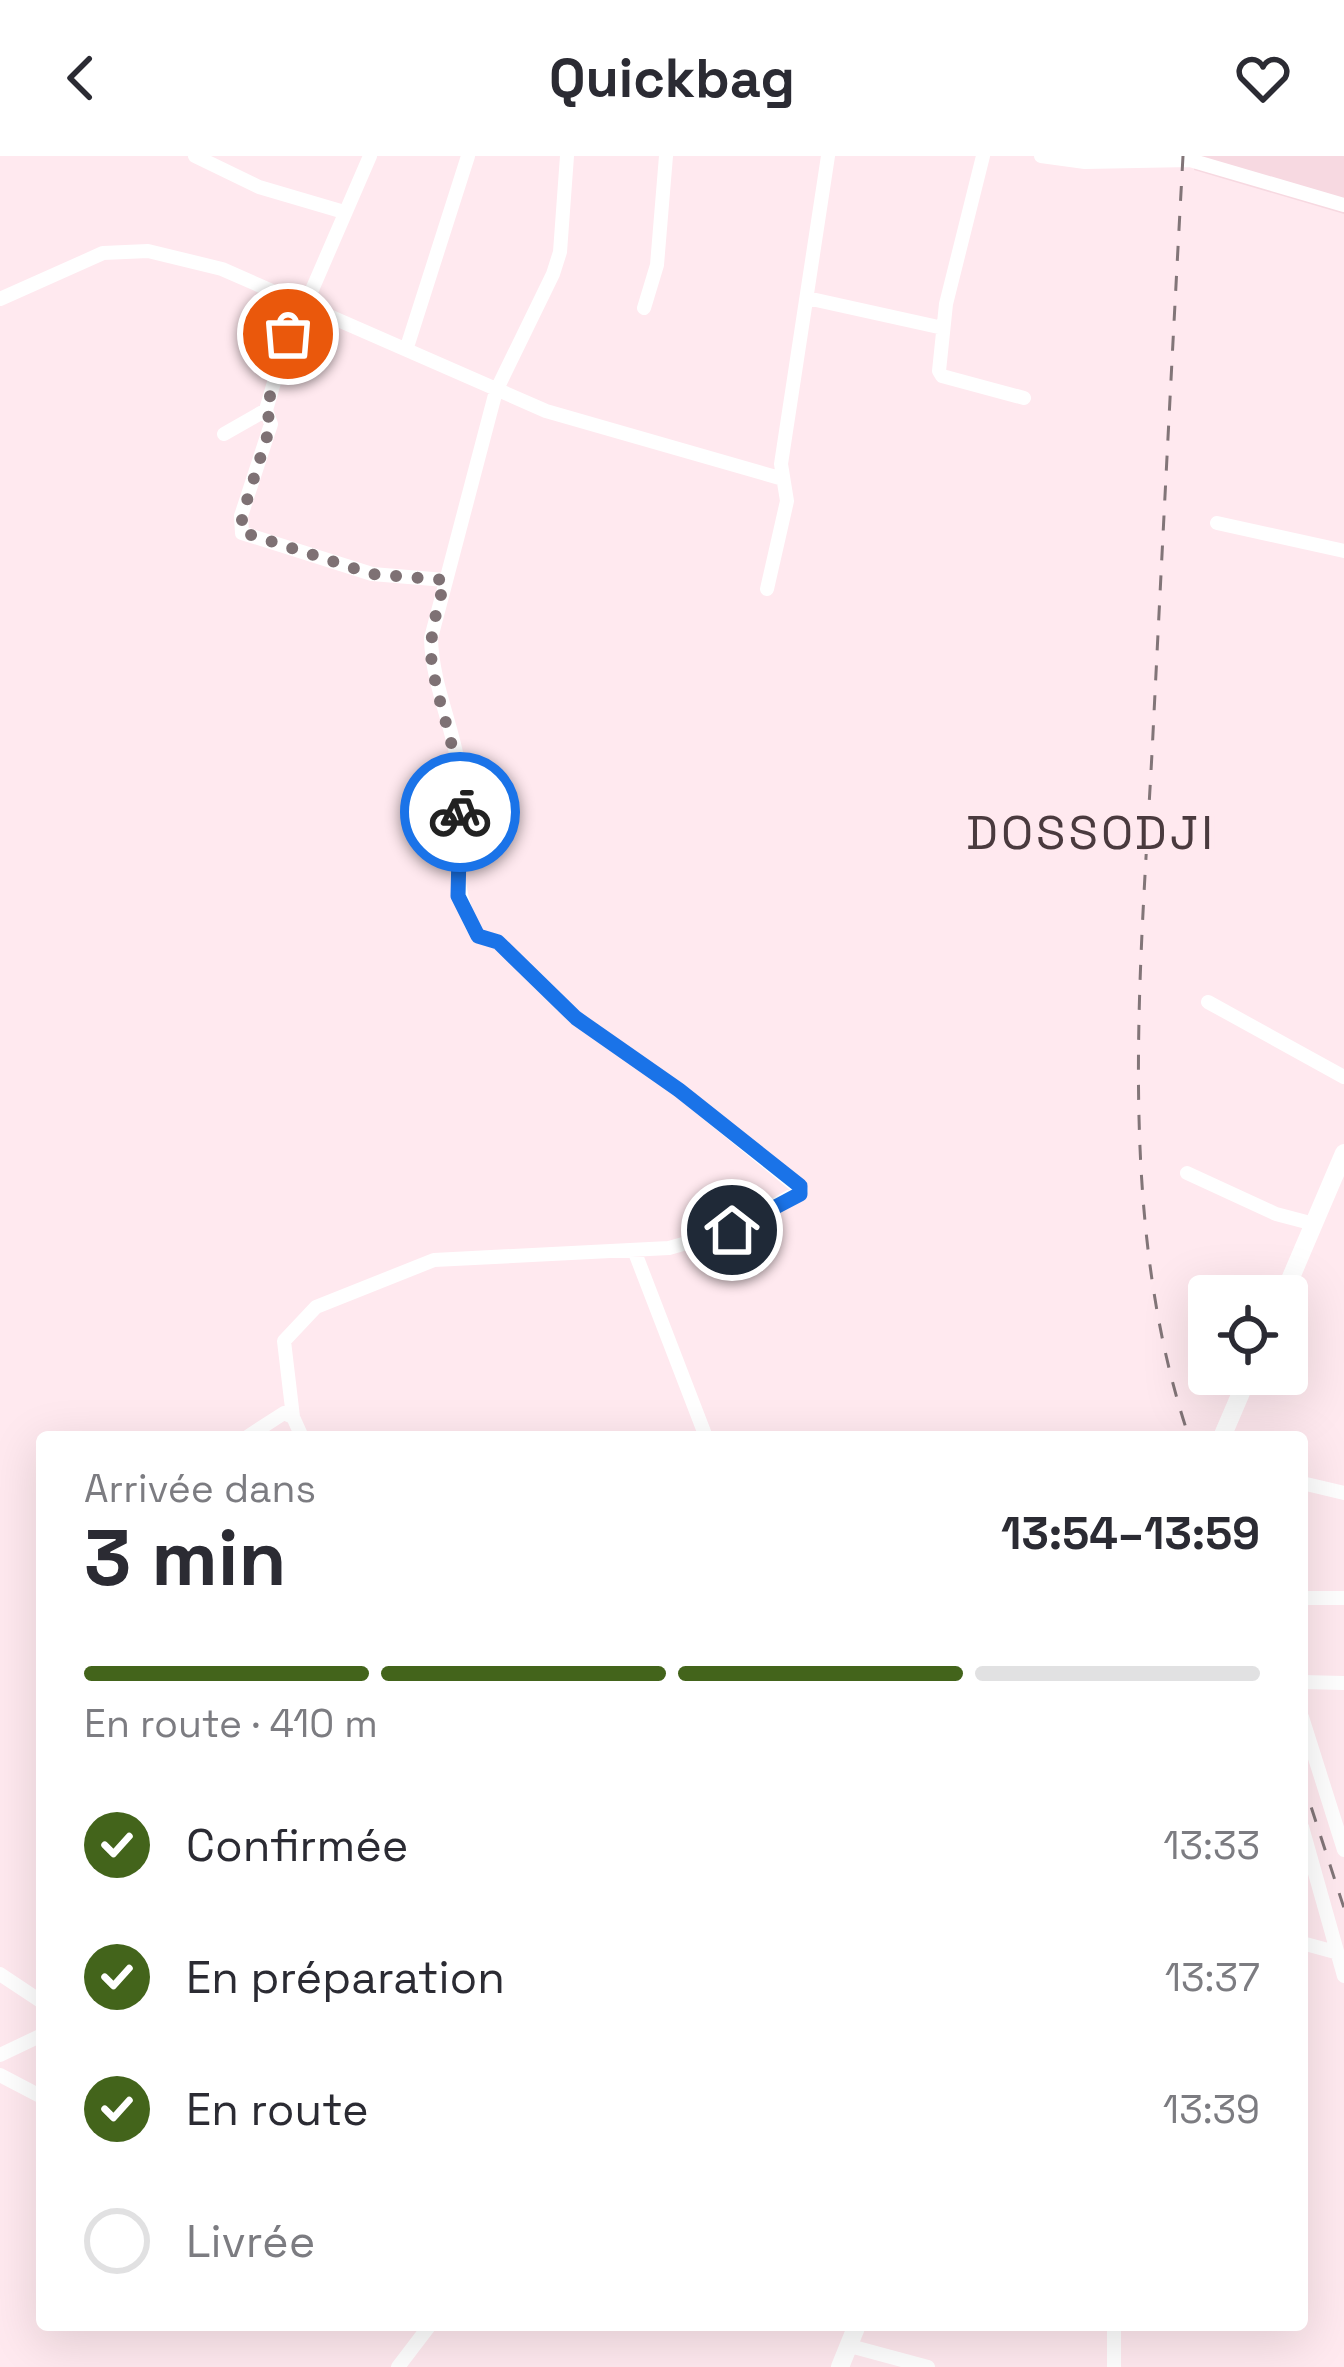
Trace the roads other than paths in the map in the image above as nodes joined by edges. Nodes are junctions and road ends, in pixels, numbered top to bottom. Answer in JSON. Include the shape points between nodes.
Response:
{"nodes":[{"id":1,"x":195,"y":156,"type":"edge"},
{"id":2,"x":370,"y":156,"type":"edge"},
{"id":3,"x":467,"y":156,"type":"edge"},
{"id":4,"x":567,"y":156,"type":"edge"},
{"id":5,"x":666,"y":156,"type":"edge"},
{"id":6,"x":828,"y":156,"type":"edge"},
{"id":7,"x":983,"y":156,"type":"edge"},
{"id":8,"x":1041,"y":156,"type":"edge"},
{"id":9,"x":1344,"y":205,"type":"edge"},
{"id":10,"x":344,"y":212,"type":"junction"},
{"id":11,"x":806,"y":298,"type":"junction"},
{"id":12,"x":0,"y":299,"type":"edge"},
{"id":13,"x":305,"y":306,"type":"junction"},
{"id":14,"x":644,"y":308,"type":"dead end"},
{"id":15,"x":943,"y":328,"type":"junction"},
{"id":16,"x":407,"y":347,"type":"junction"},
{"id":17,"x":496,"y":391,"type":"junction"},
{"id":18,"x":1024,"y":398,"type":"dead end"},
{"id":19,"x":266,"y":410,"type":"junction"},
{"id":20,"x":224,"y":434,"type":"dead end"},
{"id":21,"x":782,"y":479,"type":"junction"},
{"id":22,"x":1217,"y":523,"type":"dead end"},
{"id":23,"x":1344,"y":551,"type":"edge"},
{"id":24,"x":445,"y":580,"type":"junction"},
{"id":25,"x":767,"y":589,"type":"dead end"},
{"id":26,"x":1208,"y":1002,"type":"dead end"},
{"id":27,"x":1344,"y":1077,"type":"edge"},
{"id":28,"x":1344,"y":1153,"type":"edge"},
{"id":29,"x":1187,"y":1173,"type":"dead end"},
{"id":30,"x":1314,"y":1224,"type":"junction"},
{"id":31,"x":634,"y":1250,"type":"junction"},
{"id":32,"x":1292,"y":1275,"type":"edge"},
{"id":33,"x":1241,"y":1395,"type":"edge"},
{"id":34,"x":292,"y":1417,"type":"junction"},
{"id":35,"x":255,"y":1431,"type":"edge"},
{"id":36,"x":299,"y":1431,"type":"edge"},
{"id":37,"x":704,"y":1431,"type":"edge"},
{"id":38,"x":1225,"y":1431,"type":"edge"},
{"id":39,"x":1308,"y":1484,"type":"edge"},
{"id":40,"x":1344,"y":1493,"type":"edge"},
{"id":41,"x":1308,"y":1598,"type":"edge"},
{"id":42,"x":1344,"y":1598,"type":"edge"},
{"id":43,"x":1308,"y":1682,"type":"edge"},
{"id":44,"x":1344,"y":1683,"type":"edge"},
{"id":45,"x":1308,"y":1736,"type":"edge"},
{"id":46,"x":1308,"y":1848,"type":"edge"},
{"id":47,"x":1344,"y":1850,"type":"edge"},
{"id":48,"x":1308,"y":1945,"type":"edge"},
{"id":49,"x":1335,"y":1952,"type":"junction"},
{"id":50,"x":0,"y":1974,"type":"edge"},
{"id":51,"x":1344,"y":1976,"type":"edge"},
{"id":52,"x":36,"y":1998,"type":"edge"},
{"id":53,"x":36,"y":2038,"type":"edge"},
{"id":54,"x":0,"y":2055,"type":"edge"},
{"id":55,"x":0,"y":2074,"type":"edge"},
{"id":56,"x":36,"y":2094,"type":"edge"},
{"id":57,"x":425,"y":2331,"type":"edge"},
{"id":58,"x":855,"y":2331,"type":"edge"},
{"id":59,"x":1114,"y":2331,"type":"edge"},
{"id":60,"x":850,"y":2346,"type":"junction"},
{"id":61,"x":398,"y":2367,"type":"edge"},
{"id":62,"x":841,"y":2367,"type":"edge"},
{"id":63,"x":928,"y":2367,"type":"edge"},
{"id":64,"x":1114,"y":2367,"type":"edge"}],
"edges":[{"from":1,"to":10,"type":"street","via":[[244,182]]},
{"from":2,"to":10,"type":"street"},
{"from":3,"to":16,"type":"street"},
{"from":4,"to":17,"type":"street","via":[[554,274]]},
{"from":5,"to":14,"type":"street","via":[[658,265]]},
{"from":6,"to":11,"type":"street"},
{"from":7,"to":15,"type":"street"},
{"from":8,"to":9,"type":"street","via":[[1190,160]]},
{"from":10,"to":13,"type":"street"},
{"from":11,"to":15,"type":"street"},
{"from":11,"to":21,"type":"street"},
{"from":12,"to":13,"type":"street","via":[[126,250],[222,268]]},
{"from":13,"to":16,"type":"street"},
{"from":13,"to":19,"type":"street","via":[[288,334]]},
{"from":15,"to":18,"type":"street","via":[[942,376]]},
{"from":16,"to":17,"type":"street"},
{"from":17,"to":21,"type":"street"},
{"from":17,"to":24,"type":"street"},
{"from":19,"to":20,"type":"street"},
{"from":19,"to":24,"type":"street","via":[[271,424],[242,532],[372,574]]},
{"from":21,"to":25,"type":"street","via":[[787,501]]},
{"from":22,"to":23,"type":"street"},
{"from":24,"to":31,"type":"street","via":[[432,662],[460,776],[458,896],[469,922],[576,1018],[801,1190],[732,1230]]},
{"from":26,"to":27,"type":"street"},
{"from":28,"to":30,"type":"main road"},
{"from":29,"to":30,"type":"street"},
{"from":30,"to":32,"type":"main road"},
{"from":31,"to":34,"type":"street","via":[[434,1260],[316,1307],[284,1341]]},
{"from":31,"to":37,"type":"street"},
{"from":33,"to":38,"type":"main road"},
{"from":34,"to":35,"type":"street","via":[[278,1414]]},
{"from":34,"to":36,"type":"street"},
{"from":39,"to":40,"type":"street"},
{"from":41,"to":42,"type":"street"},
{"from":43,"to":44,"type":"street"},
{"from":45,"to":47,"type":"street"},
{"from":46,"to":49,"type":"street"},
{"from":48,"to":49,"type":"street"},
{"from":49,"to":51,"type":"street"},
{"from":50,"to":52,"type":"street"},
{"from":53,"to":54,"type":"street"},
{"from":55,"to":56,"type":"street"},
{"from":57,"to":61,"type":"street"},
{"from":58,"to":60,"type":"main road"},
{"from":59,"to":64,"type":"street"},
{"from":60,"to":62,"type":"main road"},
{"from":60,"to":63,"type":"street"}]}
